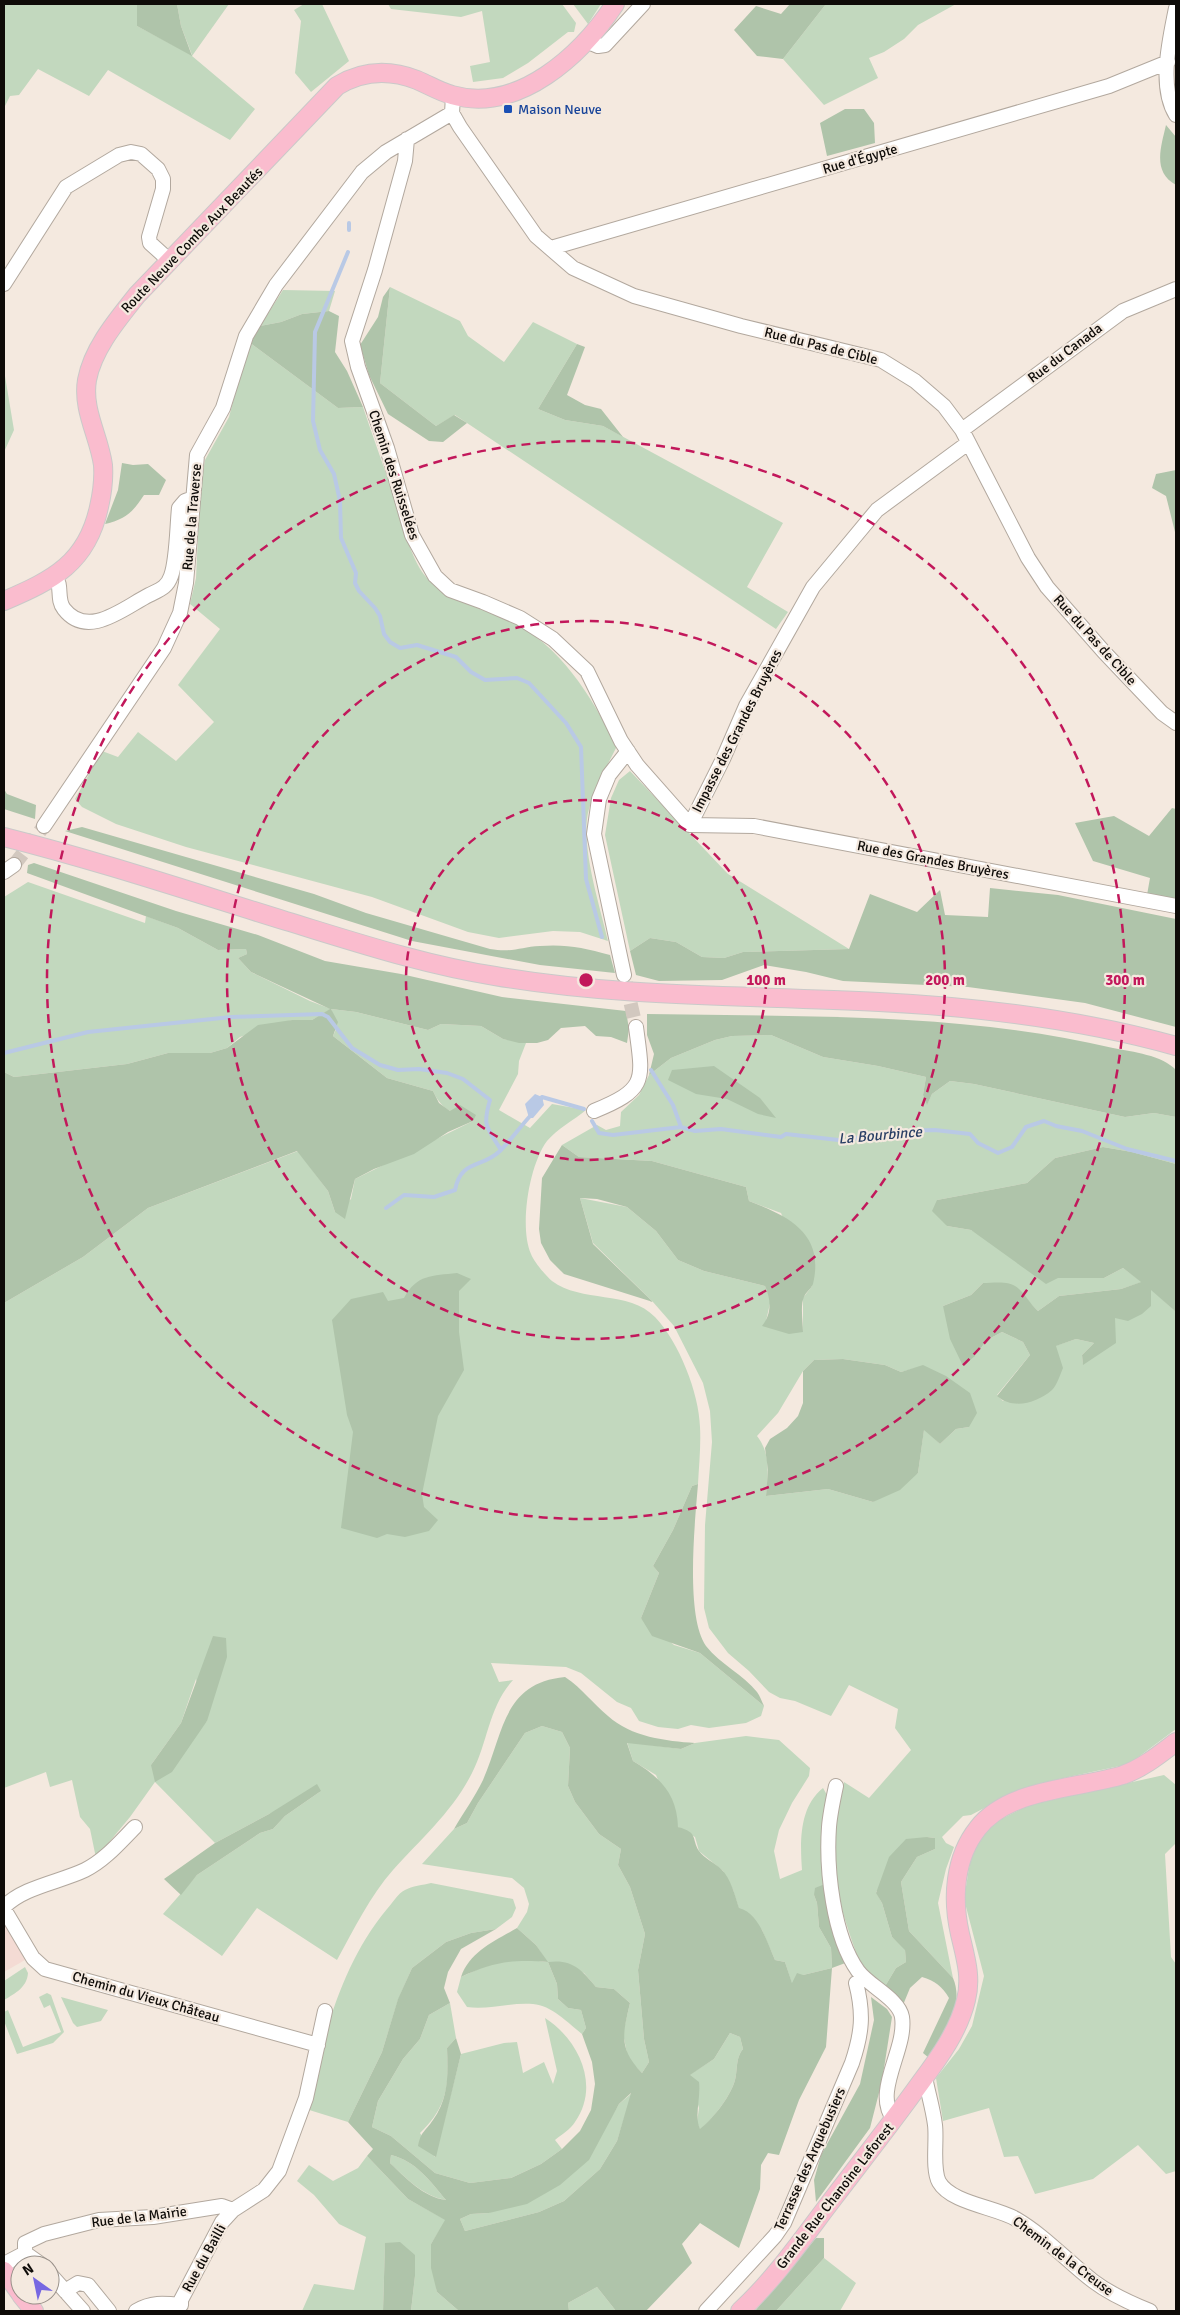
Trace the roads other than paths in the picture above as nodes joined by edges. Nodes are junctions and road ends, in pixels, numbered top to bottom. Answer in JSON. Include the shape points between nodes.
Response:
{"nodes":[{"id":1,"x":615,"y":4,"type":"edge"},
{"id":2,"x":643,"y":4,"type":"edge"},
{"id":3,"x":1176,"y":8,"type":"edge"},
{"id":4,"x":586,"y":41,"type":"junction"},
{"id":5,"x":1168,"y":62,"type":"junction"},
{"id":6,"x":451,"y":101,"type":"junction"},
{"id":7,"x":1176,"y":115,"type":"edge"},
{"id":8,"x":407,"y":139,"type":"junction"},
{"id":9,"x":550,"y":248,"type":"junction"},
{"id":10,"x":171,"y":262,"type":"junction"},
{"id":11,"x":4,"y":284,"type":"edge"},
{"id":12,"x":1176,"y":290,"type":"edge"},
{"id":13,"x":962,"y":430,"type":"junction"},
{"id":14,"x":968,"y":443,"type":"junction"},
{"id":15,"x":193,"y":498,"type":"junction"},
{"id":16,"x":55,"y":576,"type":"junction"},
{"id":17,"x":4,"y":601,"type":"edge"},
{"id":18,"x":1176,"y":723,"type":"edge"},
{"id":19,"x":628,"y":751,"type":"junction"},
{"id":20,"x":690,"y":825,"type":"junction"},
{"id":21,"x":44,"y":826,"type":"tunnel mouth"},
{"id":22,"x":4,"y":837,"type":"edge"},
{"id":23,"x":1176,"y":906,"type":"edge"},
{"id":24,"x":624,"y":975,"type":"tunnel mouth"},
{"id":25,"x":636,"y":1027,"type":"tunnel mouth"},
{"id":26,"x":1176,"y":1046,"type":"edge"},
{"id":27,"x":594,"y":1111,"type":"dead end"},
{"id":28,"x":1176,"y":1742,"type":"edge"},
{"id":29,"x":836,"y":1786,"type":"dead end"},
{"id":30,"x":135,"y":1827,"type":"dead end"},
{"id":31,"x":4,"y":1908,"type":"edge"},
{"id":32,"x":856,"y":1983,"type":"dead end"},
{"id":33,"x":325,"y":2011,"type":"dead end"},
{"id":34,"x":318,"y":2045,"type":"junction"},
{"id":35,"x":925,"y":2077,"type":"junction"},
{"id":36,"x":894,"y":2120,"type":"junction"},
{"id":37,"x":233,"y":2210,"type":"junction"},
{"id":38,"x":25,"y":2253,"type":"junction"},
{"id":39,"x":28,"y":2255,"type":"edge"},
{"id":40,"x":4,"y":2264,"type":"edge"},
{"id":41,"x":60,"y":2285,"type":"edge"},
{"id":42,"x":65,"y":2291,"type":"junction"},
{"id":43,"x":83,"y":2311,"type":"edge"},
{"id":44,"x":109,"y":2311,"type":"edge"},
{"id":45,"x":136,"y":2311,"type":"edge"},
{"id":46,"x":706,"y":2311,"type":"edge"},
{"id":47,"x":740,"y":2311,"type":"edge"},
{"id":48,"x":1150,"y":2311,"type":"edge"}],
"edges":[{"from":1,"to":4,"type":"main road","name":"Route Neuve Combe Aux Beautés"},
{"from":2,"to":4,"type":"street","via":[[605,45]]},
{"from":3,"to":5,"type":"street"},
{"from":4,"to":6,"type":"main road","name":"Route Neuve Combe Aux Beautés","via":[[541,79],[515,92]]},
{"from":5,"to":7,"type":"street","via":[[1167,93]]},
{"from":5,"to":9,"type":"street","name":"Rue d'Égypte","via":[[1109,86]]},
{"from":6,"to":8,"type":"street","name":"Rue de la Traverse"},
{"from":6,"to":9,"type":"street","name":"Rue du Pas de Cible","via":[[536,236]]},
{"from":6,"to":10,"type":"main road","name":"Route Neuve Combe Aux Beautés","via":[[396,73],[378,72],[350,78],[337,86]]},
{"from":8,"to":15,"type":"street","name":"Rue de la Traverse","via":[[362,172],[276,285],[246,336],[223,408],[197,456]]},
{"from":8,"to":19,"type":"street","name":"Chemin des Ruisselées","via":[[400,179],[352,340],[412,535],[435,576],[450,590],[520,618],[553,639],[586,671]]},
{"from":9,"to":13,"type":"street","name":"Rue du Pas de Cible","via":[[573,268],[634,296],[881,360],[915,381],[944,406]]},
{"from":10,"to":11,"type":"street","via":[[150,243],[148,237],[164,189],[163,179],[158,169],[141,154],[131,152],[120,155],[66,187]]},
{"from":10,"to":16,"type":"main road","name":"Route Neuve Combe Aux Beautés","via":[[120,316],[96,355],[87,378],[85,401],[103,465],[103,491],[92,534],[71,563]]},
{"from":12,"to":13,"type":"street","name":"Rue du Canada","via":[[1123,311]]},
{"from":13,"to":14,"type":"street","name":"Rue du Pas de Cible"},
{"from":14,"to":18,"type":"street","name":"Rue du Pas de Cible","via":[[1028,558],[1047,587],[1104,652]]},
{"from":14,"to":20,"type":"street","name":"Impasse des Grandes Bruyères","via":[[877,510],[813,587],[746,706]]},
{"from":15,"to":16,"type":"street","via":[[184,501],[179,508],[172,576],[166,586],[121,613],[88,622],[78,619],[64,610],[59,601]]},
{"from":15,"to":21,"type":"street","name":"Rue de la Traverse","via":[[186,584],[180,613],[164,648]]},
{"from":16,"to":17,"type":"main road","name":"Route Neuve Combe Aux Beautés"},
{"from":19,"to":20,"type":"street","name":"Chemin des Ruisselées"},
{"from":19,"to":24,"type":"street","via":[[609,775],[599,799],[594,834]]},
{"from":20,"to":23,"type":"street","name":"Rue des Grandes Bruyères","via":[[754,826]]},
{"from":22,"to":26,"type":"main road","via":[[75,855],[346,939],[494,976],[577,988],[951,1007],[1086,1026]]},
{"from":25,"to":27,"type":"street","via":[[641,1071],[638,1080],[622,1100]]},
{"from":28,"to":35,"type":"main road","name":"Grande Rue Chanoine Laforest","via":[[1160,1755],[1125,1774],[1046,1792],[1007,1805],[994,1812],[976,1830],[966,1848],[956,1885],[956,1908],[969,1982],[966,2000],[952,2034]]},
{"from":29,"to":36,"type":"street","via":[[828,1852],[841,1930],[859,1972],[898,2006],[902,2018],[886,2095],[886,2106]]},
{"from":30,"to":31,"type":"street","via":[[92,1866],[23,1893]]},
{"from":31,"to":34,"type":"street","name":"Chemin du Vieux Château","via":[[33,1958],[45,1969]]},
{"from":32,"to":46,"type":"street","name":"Terrasse des Arquebusiers","via":[[862,2022],[860,2038],[784,2223],[776,2236]]},
{"from":33,"to":34,"type":"street","name":"Rue du Bailli"},
{"from":34,"to":37,"type":"street","name":"Rue du Bailli","via":[[306,2098],[280,2171],[264,2190]]},
{"from":35,"to":36,"type":"main road","name":"Grande Rue Chanoine Laforest"},
{"from":35,"to":48,"type":"street","name":"Chemin de la Creuse","via":[[935,2124],[938,2181],[945,2190],[1016,2219],[1107,2291]]},
{"from":36,"to":47,"type":"main road","name":"Grande Rue Chanoine Laforest","via":[[766,2284]]},
{"from":37,"to":38,"type":"street","name":"Rue de la Mairie","via":[[222,2206],[153,2217],[99,2220],[44,2234],[25,2243]]},
{"from":37,"to":45,"type":"street","name":"Rue du Bailli","via":[[214,2236],[181,2305],[159,2303]]},
{"from":38,"to":39,"type":"street"},
{"from":38,"to":40,"type":"street"},
{"from":41,"to":42,"type":"street"},
{"from":42,"to":43,"type":"street"},
{"from":42,"to":44,"type":"street","via":[[78,2283],[88,2285]]}]}
